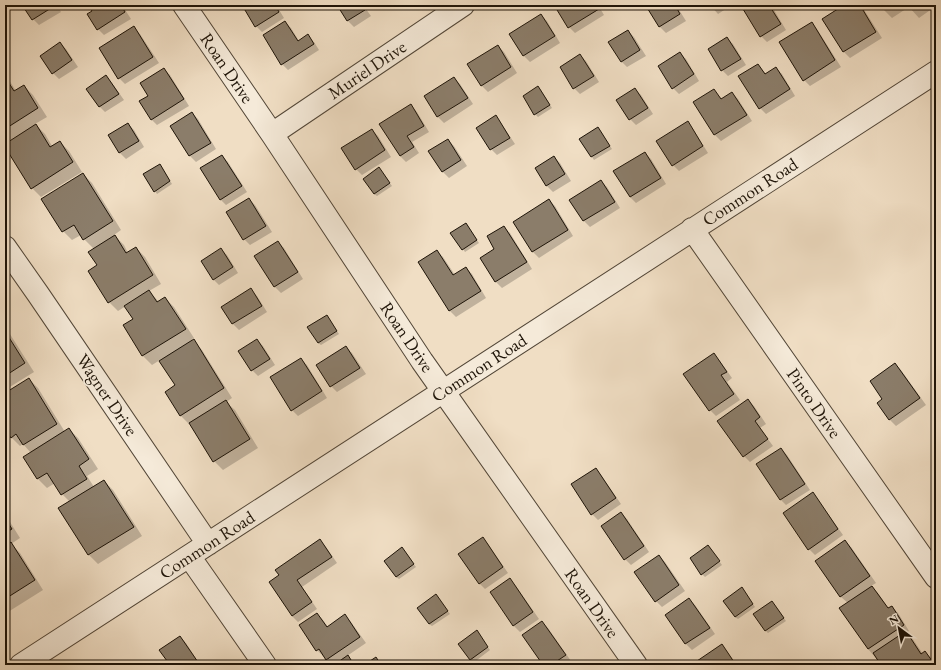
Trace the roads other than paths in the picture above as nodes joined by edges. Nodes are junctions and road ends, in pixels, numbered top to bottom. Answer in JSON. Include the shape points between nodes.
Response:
{"nodes":[{"id":1,"x":184,"y":5,"type":"edge"},
{"id":2,"x":463,"y":5,"type":"edge"},
{"id":3,"x":934,"y":76,"type":"edge"},
{"id":4,"x":272,"y":134,"type":"junction"},
{"id":5,"x":692,"y":229,"type":"junction"},
{"id":6,"x":5,"y":247,"type":"edge"},
{"id":7,"x":444,"y":391,"type":"junction"},
{"id":8,"x":208,"y":544,"type":"junction"},
{"id":9,"x":189,"y":556,"type":"junction"},
{"id":10,"x":936,"y":577,"type":"edge"},
{"id":11,"x":21,"y":665,"type":"edge"},
{"id":12,"x":265,"y":665,"type":"edge"},
{"id":13,"x":636,"y":665,"type":"edge"}],
"edges":[{"from":1,"to":4,"type":"street","name":"Roan Drive"},
{"from":2,"to":4,"type":"street","name":"Muriel Drive"},
{"from":3,"to":5,"type":"street","name":"Common Road"},
{"from":4,"to":7,"type":"street","name":"Roan Drive"},
{"from":5,"to":7,"type":"street","name":"Common Road"},
{"from":5,"to":10,"type":"street","name":"Pinto Drive"},
{"from":6,"to":8,"type":"street","name":"Wagner Drive"},
{"from":7,"to":8,"type":"street","name":"Common Road"},
{"from":7,"to":13,"type":"street","name":"Roan Drive"},
{"from":8,"to":9,"type":"street","name":"Common Road"},
{"from":9,"to":11,"type":"street","name":"Common Road"},
{"from":9,"to":12,"type":"street"}]}
